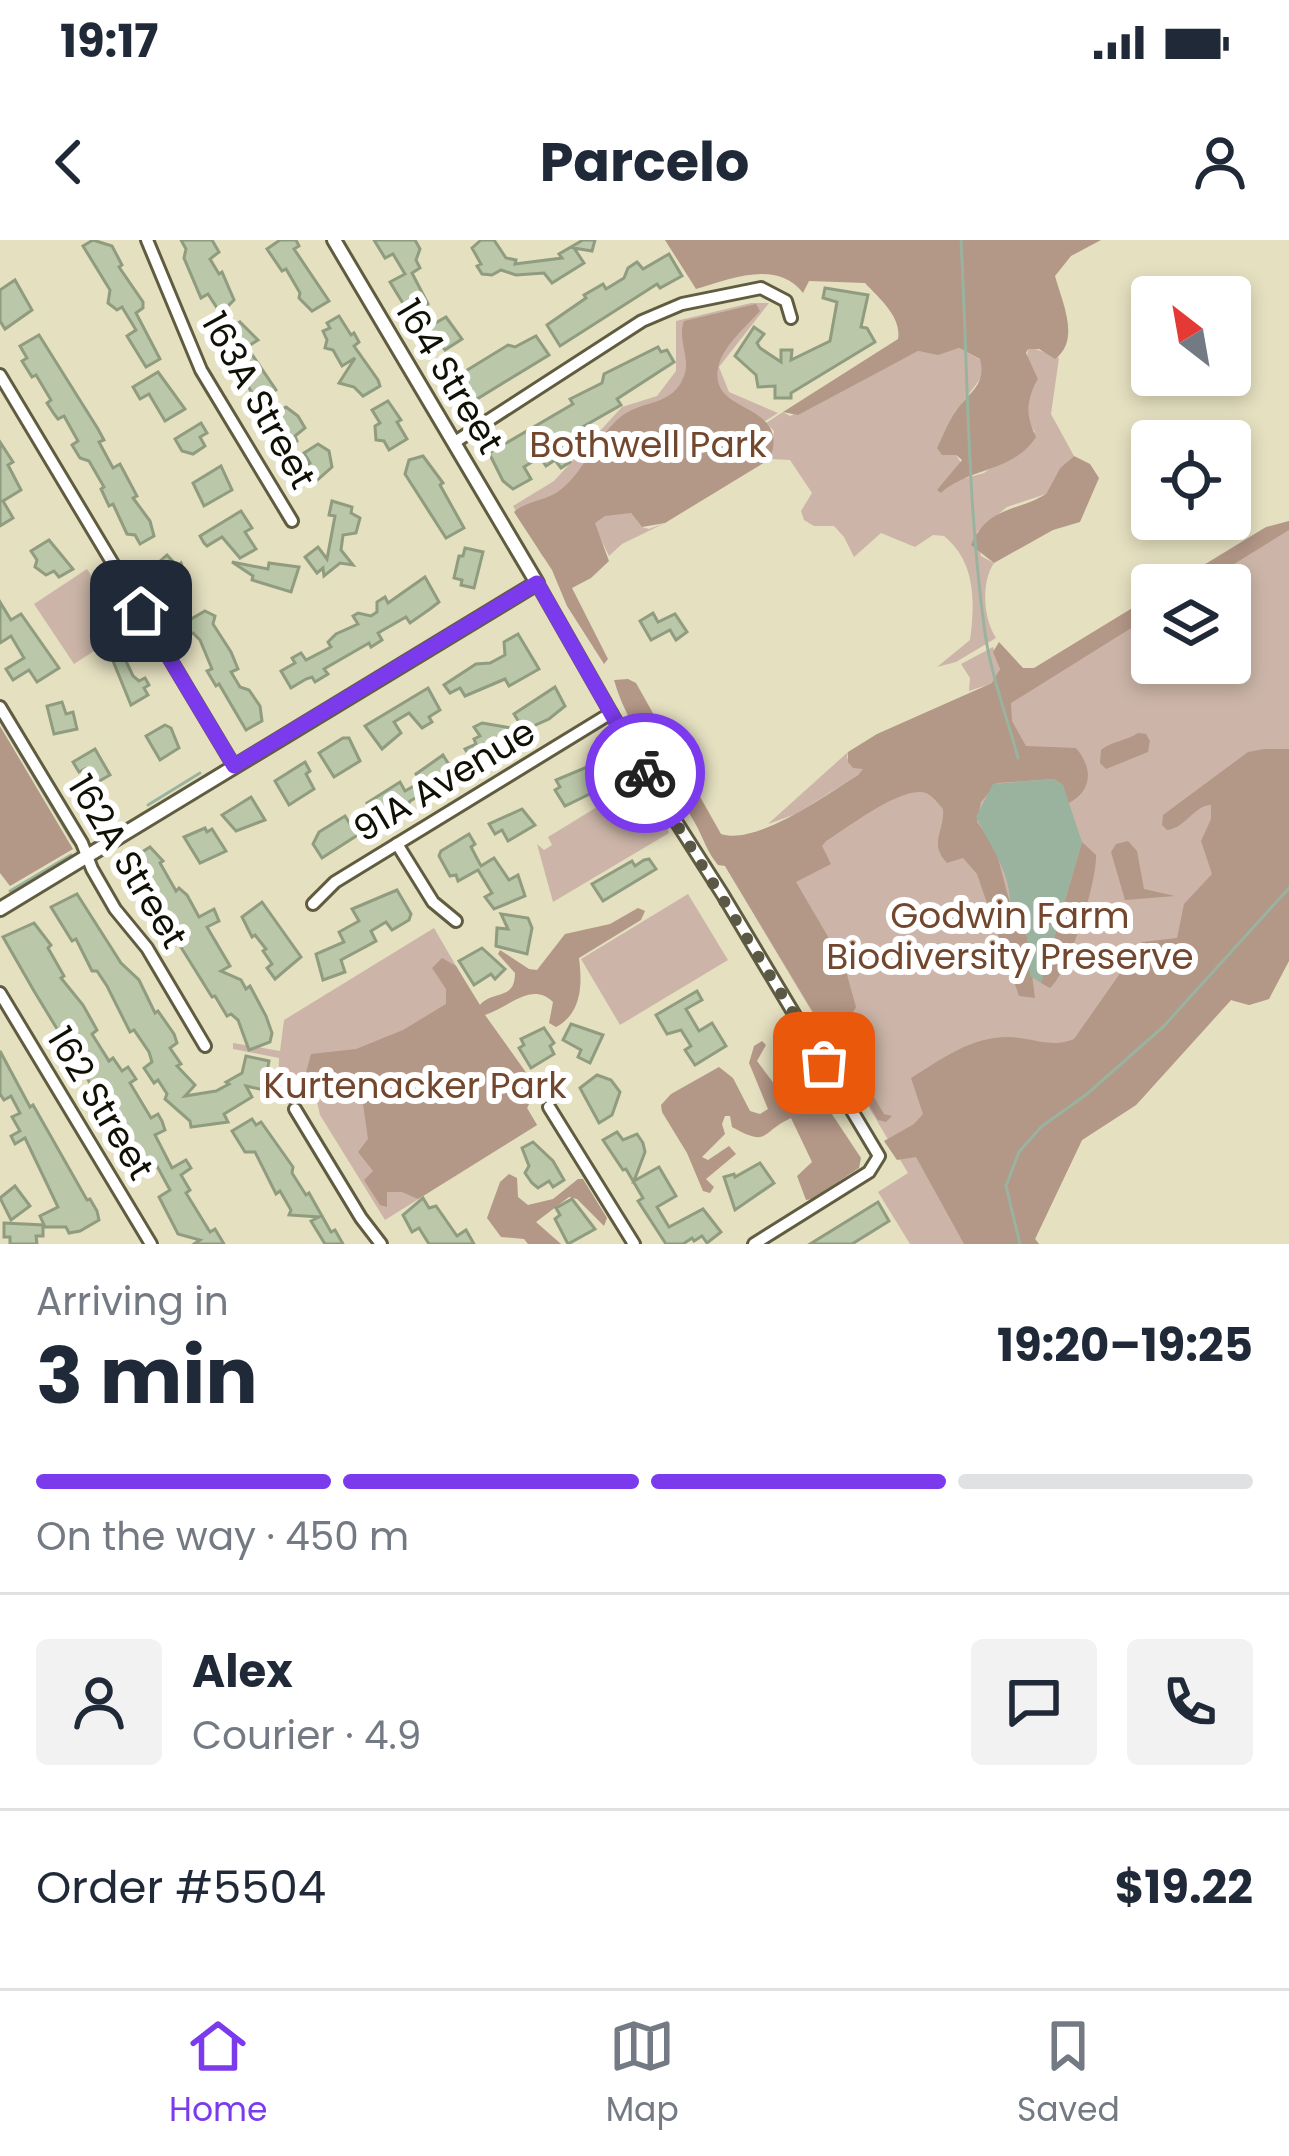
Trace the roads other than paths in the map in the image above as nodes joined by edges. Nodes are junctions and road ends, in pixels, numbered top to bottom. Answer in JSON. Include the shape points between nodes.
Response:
{"nodes":[{"id":1,"x":147,"y":240,"type":"edge"},
{"id":2,"x":334,"y":240,"type":"edge"},
{"id":3,"x":790,"y":318,"type":"dead end"},
{"id":4,"x":0,"y":375,"type":"edge"},
{"id":5,"x":455,"y":442,"type":"junction"},
{"id":6,"x":292,"y":521,"type":"dead end"},
{"id":7,"x":537,"y":583,"type":"junction"},
{"id":8,"x":0,"y":707,"type":"edge"},
{"id":9,"x":611,"y":713,"type":"junction"},
{"id":10,"x":234,"y":766,"type":"junction"},
{"id":11,"x":397,"y":844,"type":"junction"},
{"id":12,"x":87,"y":856,"type":"junction"},
{"id":13,"x":313,"y":904,"type":"dead end"},
{"id":14,"x":0,"y":909,"type":"edge"},
{"id":15,"x":456,"y":921,"type":"dead end"},
{"id":16,"x":0,"y":993,"type":"edge"},
{"id":17,"x":205,"y":1046,"type":"dead end"},
{"id":18,"x":549,"y":1107,"type":"dead end"},
{"id":19,"x":295,"y":1109,"type":"dead end"},
{"id":20,"x":151,"y":1244,"type":"edge"},
{"id":21,"x":381,"y":1244,"type":"edge"},
{"id":22,"x":634,"y":1244,"type":"edge"},
{"id":23,"x":754,"y":1244,"type":"edge"}],
"edges":[{"from":1,"to":6,"type":"street","name":"163A Street","via":[[200,370]]},
{"from":2,"to":5,"type":"street","name":"164 Street"},
{"from":3,"to":5,"type":"street","via":[[786,302],[761,288],[669,308]]},
{"from":4,"to":10,"type":"street"},
{"from":5,"to":7,"type":"street","name":"164 Street"},
{"from":7,"to":9,"type":"street","name":"164 Street"},
{"from":7,"to":10,"type":"street"},
{"from":8,"to":12,"type":"street","name":"162A Street"},
{"from":9,"to":11,"type":"street","name":"91A Avenue"},
{"from":9,"to":23,"type":"street","name":"164 Street","via":[[878,1162]]},
{"from":10,"to":12,"type":"street"},
{"from":11,"to":13,"type":"street","name":"91A Avenue"},
{"from":11,"to":15,"type":"street","via":[[433,902]]},
{"from":12,"to":14,"type":"street"},
{"from":12,"to":17,"type":"street","name":"162A Street"},
{"from":16,"to":20,"type":"street","name":"162 Street"},
{"from":18,"to":22,"type":"street"},
{"from":19,"to":21,"type":"street"}]}
